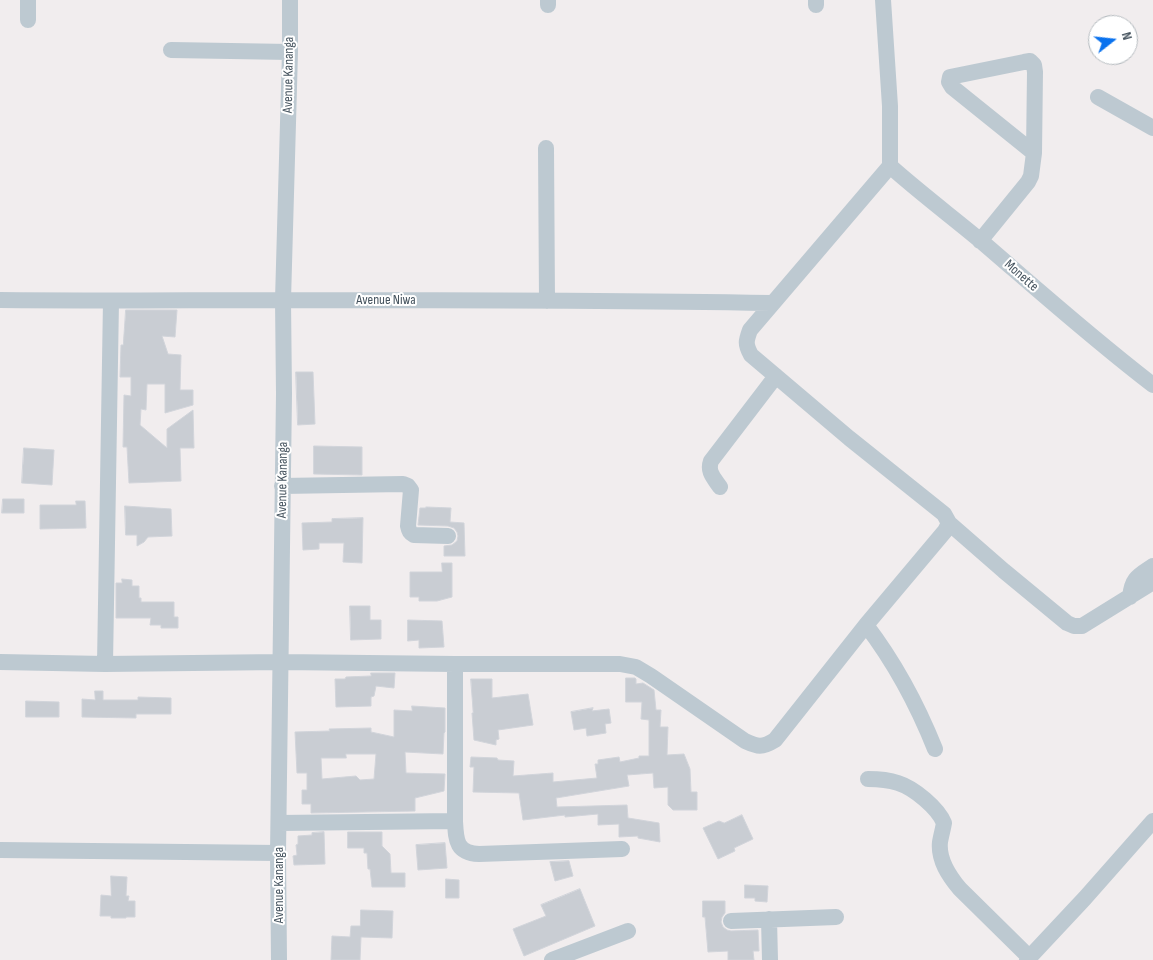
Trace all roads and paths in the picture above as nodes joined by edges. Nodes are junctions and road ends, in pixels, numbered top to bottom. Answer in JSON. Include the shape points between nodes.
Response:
{"nodes":[{"id":1,"x":28,"y":0,"type":"edge"},
{"id":2,"x":290,"y":0,"type":"edge"},
{"id":3,"x":883,"y":0,"type":"edge"},
{"id":4,"x":28,"y":20,"type":"dead end"},
{"id":5,"x":170,"y":50,"type":"dead end"},
{"id":6,"x":290,"y":52,"type":"junction"},
{"id":7,"x":1098,"y":97,"type":"dead end"},
{"id":8,"x":1153,"y":128,"type":"edge"},
{"id":9,"x":546,"y":148,"type":"dead end"},
{"id":10,"x":1034,"y":153,"type":"junction"},
{"id":11,"x":890,"y":166,"type":"junction"},
{"id":12,"x":980,"y":241,"type":"junction"},
{"id":13,"x":0,"y":300,"type":"edge"},
{"id":14,"x":282,"y":300,"type":"junction"},
{"id":15,"x":111,"y":301,"type":"junction"},
{"id":16,"x":547,"y":301,"type":"junction"},
{"id":17,"x":771,"y":303,"type":"junction"},
{"id":18,"x":776,"y":376,"type":"junction"},
{"id":19,"x":1151,"y":380,"type":"edge"},
{"id":20,"x":282,"y":486,"type":"junction"},
{"id":21,"x":720,"y":487,"type":"dead end"},
{"id":22,"x":949,"y":522,"type":"junction"},
{"id":23,"x":448,"y":536,"type":"dead end"},
{"id":24,"x":1153,"y":566,"type":"edge"},
{"id":25,"x":1153,"y":582,"type":"edge"},
{"id":26,"x":1130,"y":597,"type":"junction"},
{"id":27,"x":866,"y":625,"type":"junction"},
{"id":28,"x":0,"y":662,"type":"edge"},
{"id":29,"x":280,"y":662,"type":"junction"},
{"id":30,"x":105,"y":664,"type":"junction"},
{"id":31,"x":455,"y":664,"type":"junction"},
{"id":32,"x":935,"y":748,"type":"dead end"},
{"id":33,"x":868,"y":779,"type":"dead end"},
{"id":34,"x":455,"y":821,"type":"junction"},
{"id":35,"x":1153,"y":821,"type":"edge"},
{"id":36,"x":279,"y":823,"type":"junction"},
{"id":37,"x":622,"y":849,"type":"dead end"},
{"id":38,"x":0,"y":850,"type":"edge"},
{"id":39,"x":278,"y":853,"type":"junction"},
{"id":40,"x":836,"y":917,"type":"dead end"},
{"id":41,"x":769,"y":919,"type":"junction"},
{"id":42,"x":731,"y":921,"type":"dead end"},
{"id":43,"x":628,"y":931,"type":"dead end"},
{"id":44,"x":1028,"y":959,"type":"edge"},
{"id":45,"x":279,"y":960,"type":"edge"},
{"id":46,"x":552,"y":960,"type":"edge"},
{"id":47,"x":770,"y":960,"type":"edge"}],
"edges":[{"from":1,"to":4,"type":"street"},
{"from":2,"to":6,"type":"street","name":"Avenue Kananga"},
{"from":3,"to":11,"type":"street","via":[[890,106]]},
{"from":5,"to":6,"type":"street"},
{"from":6,"to":14,"type":"street","name":"Avenue Kananga"},
{"from":7,"to":8,"type":"street"},
{"from":9,"to":16,"type":"street"},
{"from":10,"to":10,"type":"street","via":[[952,87],[950,77],[1030,61],[1035,72]]},
{"from":10,"to":12,"type":"street","via":[[1028,182]]},
{"from":11,"to":12,"type":"street","name":"Monette"},
{"from":11,"to":17,"type":"street"},
{"from":12,"to":19,"type":"street","name":"Monette"},
{"from":13,"to":15,"type":"street","name":"Avenue Niwa"},
{"from":14,"to":15,"type":"street","name":"Avenue Niwa"},
{"from":14,"to":16,"type":"street","name":"Avenue Niwa"},
{"from":14,"to":20,"type":"street","name":"Avenue Kananga"},
{"from":15,"to":30,"type":"street"},
{"from":16,"to":17,"type":"street","name":"Avenue Niwa"},
{"from":17,"to":18,"type":"street","via":[[750,330],[746,347]]},
{"from":18,"to":21,"type":"street","via":[[712,461],[710,472]]},
{"from":18,"to":22,"type":"street","via":[[944,514]]},
{"from":20,"to":23,"type":"street","via":[[403,484],[411,490],[408,526],[411,534]]},
{"from":20,"to":29,"type":"street","name":"Avenue Kananga"},
{"from":22,"to":26,"type":"street","via":[[1074,626],[1082,626]]},
{"from":22,"to":27,"type":"street","via":[[946,530]]},
{"from":24,"to":26,"type":"street","via":[[1137,577],[1131,586]]},
{"from":25,"to":26,"type":"street"},
{"from":27,"to":31,"type":"street","via":[[775,740],[765,746],[745,741],[636,668],[620,664]]},
{"from":27,"to":32,"type":"street","via":[[922,717]]},
{"from":28,"to":30,"type":"street"},
{"from":29,"to":30,"type":"street"},
{"from":29,"to":31,"type":"street"},
{"from":29,"to":36,"type":"street","name":"Avenue Kananga"},
{"from":31,"to":34,"type":"street"},
{"from":33,"to":44,"type":"street","via":[[905,785],[938,812],[944,823],[941,852],[950,877]]},
{"from":34,"to":36,"type":"street"},
{"from":34,"to":37,"type":"street","via":[[458,843],[470,854]]},
{"from":35,"to":44,"type":"street"},
{"from":36,"to":39,"type":"street","name":"Avenue Kananga"},
{"from":38,"to":39,"type":"street"},
{"from":39,"to":45,"type":"street","name":"Avenue Kananga"},
{"from":40,"to":41,"type":"street"},
{"from":41,"to":42,"type":"street"},
{"from":41,"to":47,"type":"street"},
{"from":43,"to":46,"type":"street"}]}
